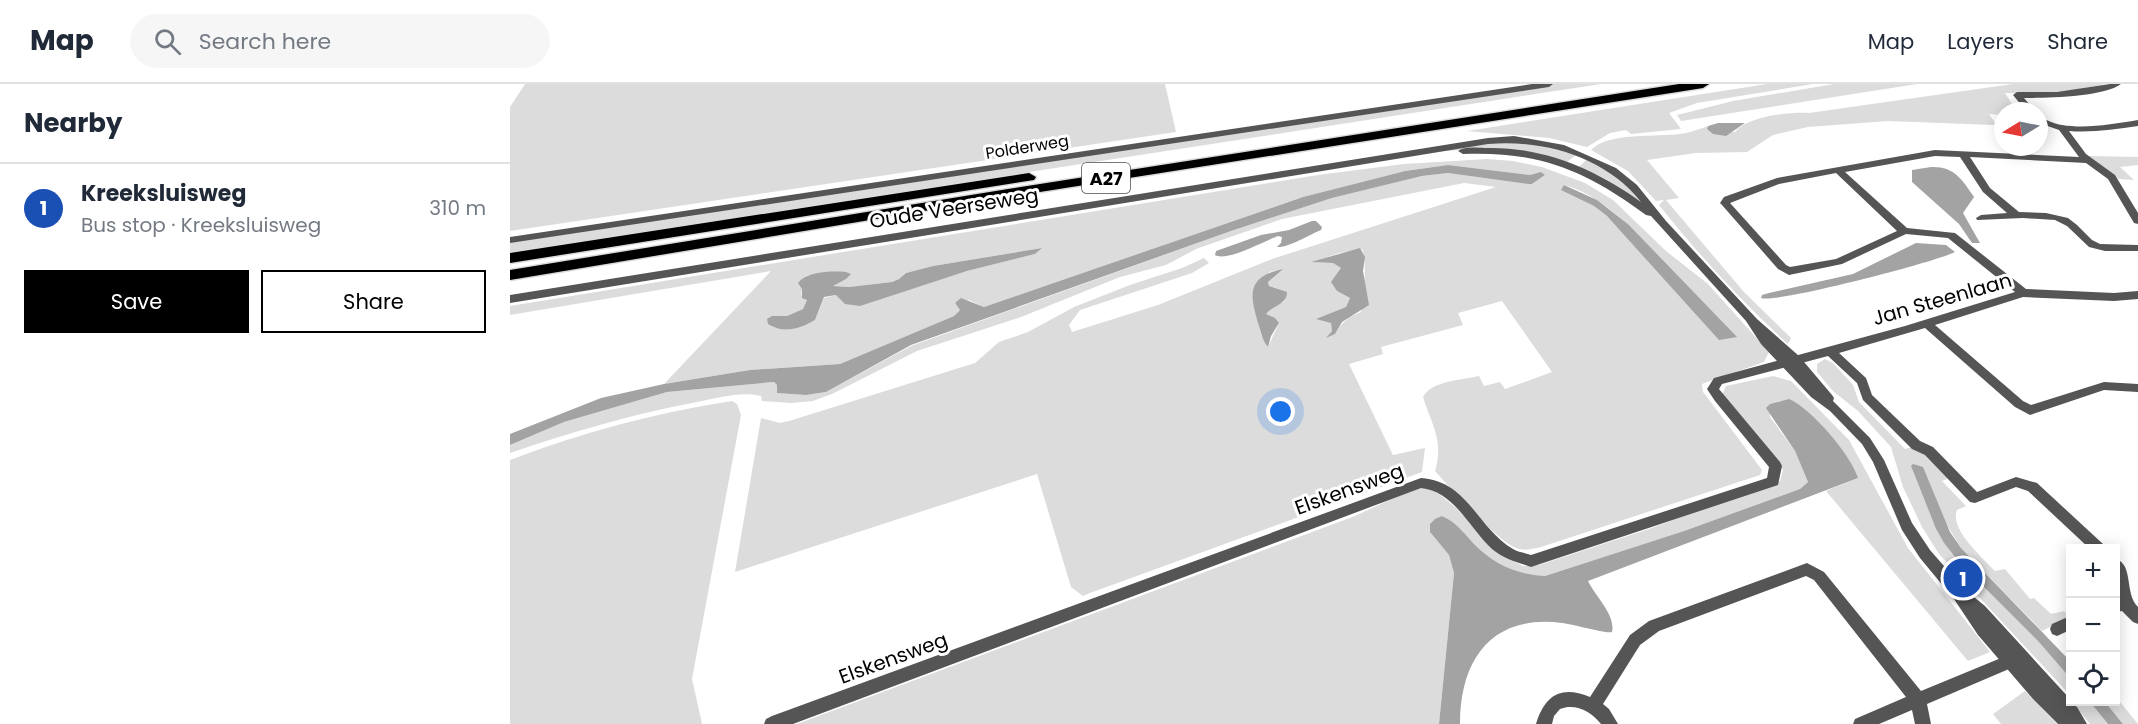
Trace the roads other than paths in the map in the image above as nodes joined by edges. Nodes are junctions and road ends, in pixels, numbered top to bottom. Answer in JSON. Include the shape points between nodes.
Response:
{"nodes":[{"id":1,"x":1549,"y":84,"type":"edge"},
{"id":2,"x":1627,"y":84,"type":"edge"},
{"id":3,"x":1703,"y":84,"type":"edge"},
{"id":4,"x":2117,"y":84,"type":"edge"},
{"id":5,"x":2023,"y":102,"type":"edge"},
{"id":6,"x":2048,"y":123,"type":"edge"},
{"id":7,"x":2138,"y":123,"type":"edge"},
{"id":8,"x":2063,"y":129,"type":"junction"},
{"id":9,"x":1963,"y":154,"type":"junction"},
{"id":10,"x":1405,"y":156,"type":"junction"},
{"id":11,"x":2022,"y":157,"type":"joint"},
{"id":12,"x":2088,"y":160,"type":"junction"},
{"id":13,"x":1838,"y":170,"type":"junction"},
{"id":14,"x":2016,"y":215,"type":"junction"},
{"id":15,"x":1980,"y":218,"type":"dead end"},
{"id":16,"x":2138,"y":221,"type":"edge"},
{"id":17,"x":1662,"y":223,"type":"junction"},
{"id":18,"x":1905,"y":231,"type":"junction"},
{"id":19,"x":510,"y":240,"type":"edge"},
{"id":20,"x":2138,"y":248,"type":"edge"},
{"id":21,"x":510,"y":258,"type":"edge"},
{"id":22,"x":510,"y":275,"type":"edge"},
{"id":23,"x":2024,"y":293,"type":"junction"},
{"id":24,"x":2138,"y":295,"type":"edge"},
{"id":25,"x":510,"y":299,"type":"edge"},
{"id":26,"x":1927,"y":324,"type":"junction"},
{"id":27,"x":1829,"y":350,"type":"junction"},
{"id":28,"x":1790,"y":361,"type":"junction"},
{"id":29,"x":2138,"y":388,"type":"edge"},
{"id":30,"x":2093,"y":544,"type":"edge"},
{"id":31,"x":2120,"y":605,"type":"edge"},
{"id":32,"x":2138,"y":617,"type":"edge"},
{"id":33,"x":2017,"y":659,"type":"junction"},
{"id":34,"x":1918,"y":700,"type":"junction"},
{"id":35,"x":1594,"y":705,"type":"junction"},
{"id":36,"x":772,"y":724,"type":"edge"},
{"id":37,"x":1544,"y":724,"type":"edge"},
{"id":38,"x":1610,"y":724,"type":"edge"},
{"id":39,"x":1861,"y":724,"type":"edge"},
{"id":40,"x":1923,"y":724,"type":"edge"},
{"id":41,"x":2070,"y":724,"type":"edge"},
{"id":42,"x":2079,"y":724,"type":"edge"}],
"edges":[{"from":1,"to":19,"type":"street","name":"Polderweg"},
{"from":2,"to":21,"type":"highway","number":"A27"},
{"from":3,"to":22,"type":"highway","number":"A27"},
{"from":4,"to":5,"type":"street","via":[[2057,95],[2017,95]]},
{"from":6,"to":8,"type":"street"},
{"from":7,"to":8,"type":"street"},
{"from":8,"to":12,"type":"street"},
{"from":9,"to":11,"type":"street"},
{"from":9,"to":13,"type":"street","via":[[1935,153]]},
{"from":9,"to":14,"type":"street","via":[[1986,190]]},
{"from":10,"to":17,"type":"street","name":"Oude Veerseweg","via":[[1492,151],[1538,157],[1600,178]]},
{"from":10,"to":17,"type":"street","name":"Oude Veerseweg","via":[[1514,139],[1561,147],[1613,170],[1629,182]]},
{"from":10,"to":25,"type":"street","name":"Oude Veerseweg"},
{"from":11,"to":12,"type":"street"},
{"from":12,"to":16,"type":"street","via":[[2112,177]]},
{"from":13,"to":18,"type":"street"},
{"from":13,"to":18,"type":"street","via":[[1777,180],[1725,203],[1789,270],[1838,262]]},
{"from":14,"to":15,"type":"street"},
{"from":14,"to":20,"type":"street","via":[[2062,219],[2099,248]]},
{"from":17,"to":28,"type":"street","via":[[1750,318],[1765,341]]},
{"from":18,"to":23,"type":"street","via":[[1951,235]]},
{"from":23,"to":24,"type":"street","name":"Jan Steenlaan"},
{"from":23,"to":26,"type":"street","name":"Jan Steenlaan"},
{"from":26,"to":27,"type":"street","name":"Jan Steenlaan"},
{"from":26,"to":29,"type":"street","via":[[2030,410],[2104,386]]},
{"from":27,"to":28,"type":"street","name":"Jan Steenlaan"},
{"from":27,"to":30,"type":"street","via":[[1862,381],[1867,397],[1975,498],[2016,482],[2032,487]]},
{"from":28,"to":33,"type":"street","via":[[1815,394],[1866,441],[1915,540],[1959,594],[1967,610]]},
{"from":28,"to":36,"type":"street","name":"Elskensweg","via":[[1718,381],[1713,388],[1776,465],[1773,481],[1530,561],[1508,553],[1446,490],[1432,481],[1421,483]]},
{"from":31,"to":32,"type":"street"},
{"from":33,"to":34,"type":"street"},
{"from":33,"to":41,"type":"street"},
{"from":33,"to":42,"type":"street","via":[[2072,712]]},
{"from":34,"to":35,"type":"street","via":[[1819,576],[1807,569],[1654,626],[1635,640]]},
{"from":34,"to":39,"type":"street"},
{"from":34,"to":40,"type":"street"},
{"from":35,"to":37,"type":"street","via":[[1563,699],[1547,711]]},
{"from":35,"to":38,"type":"street"}]}
